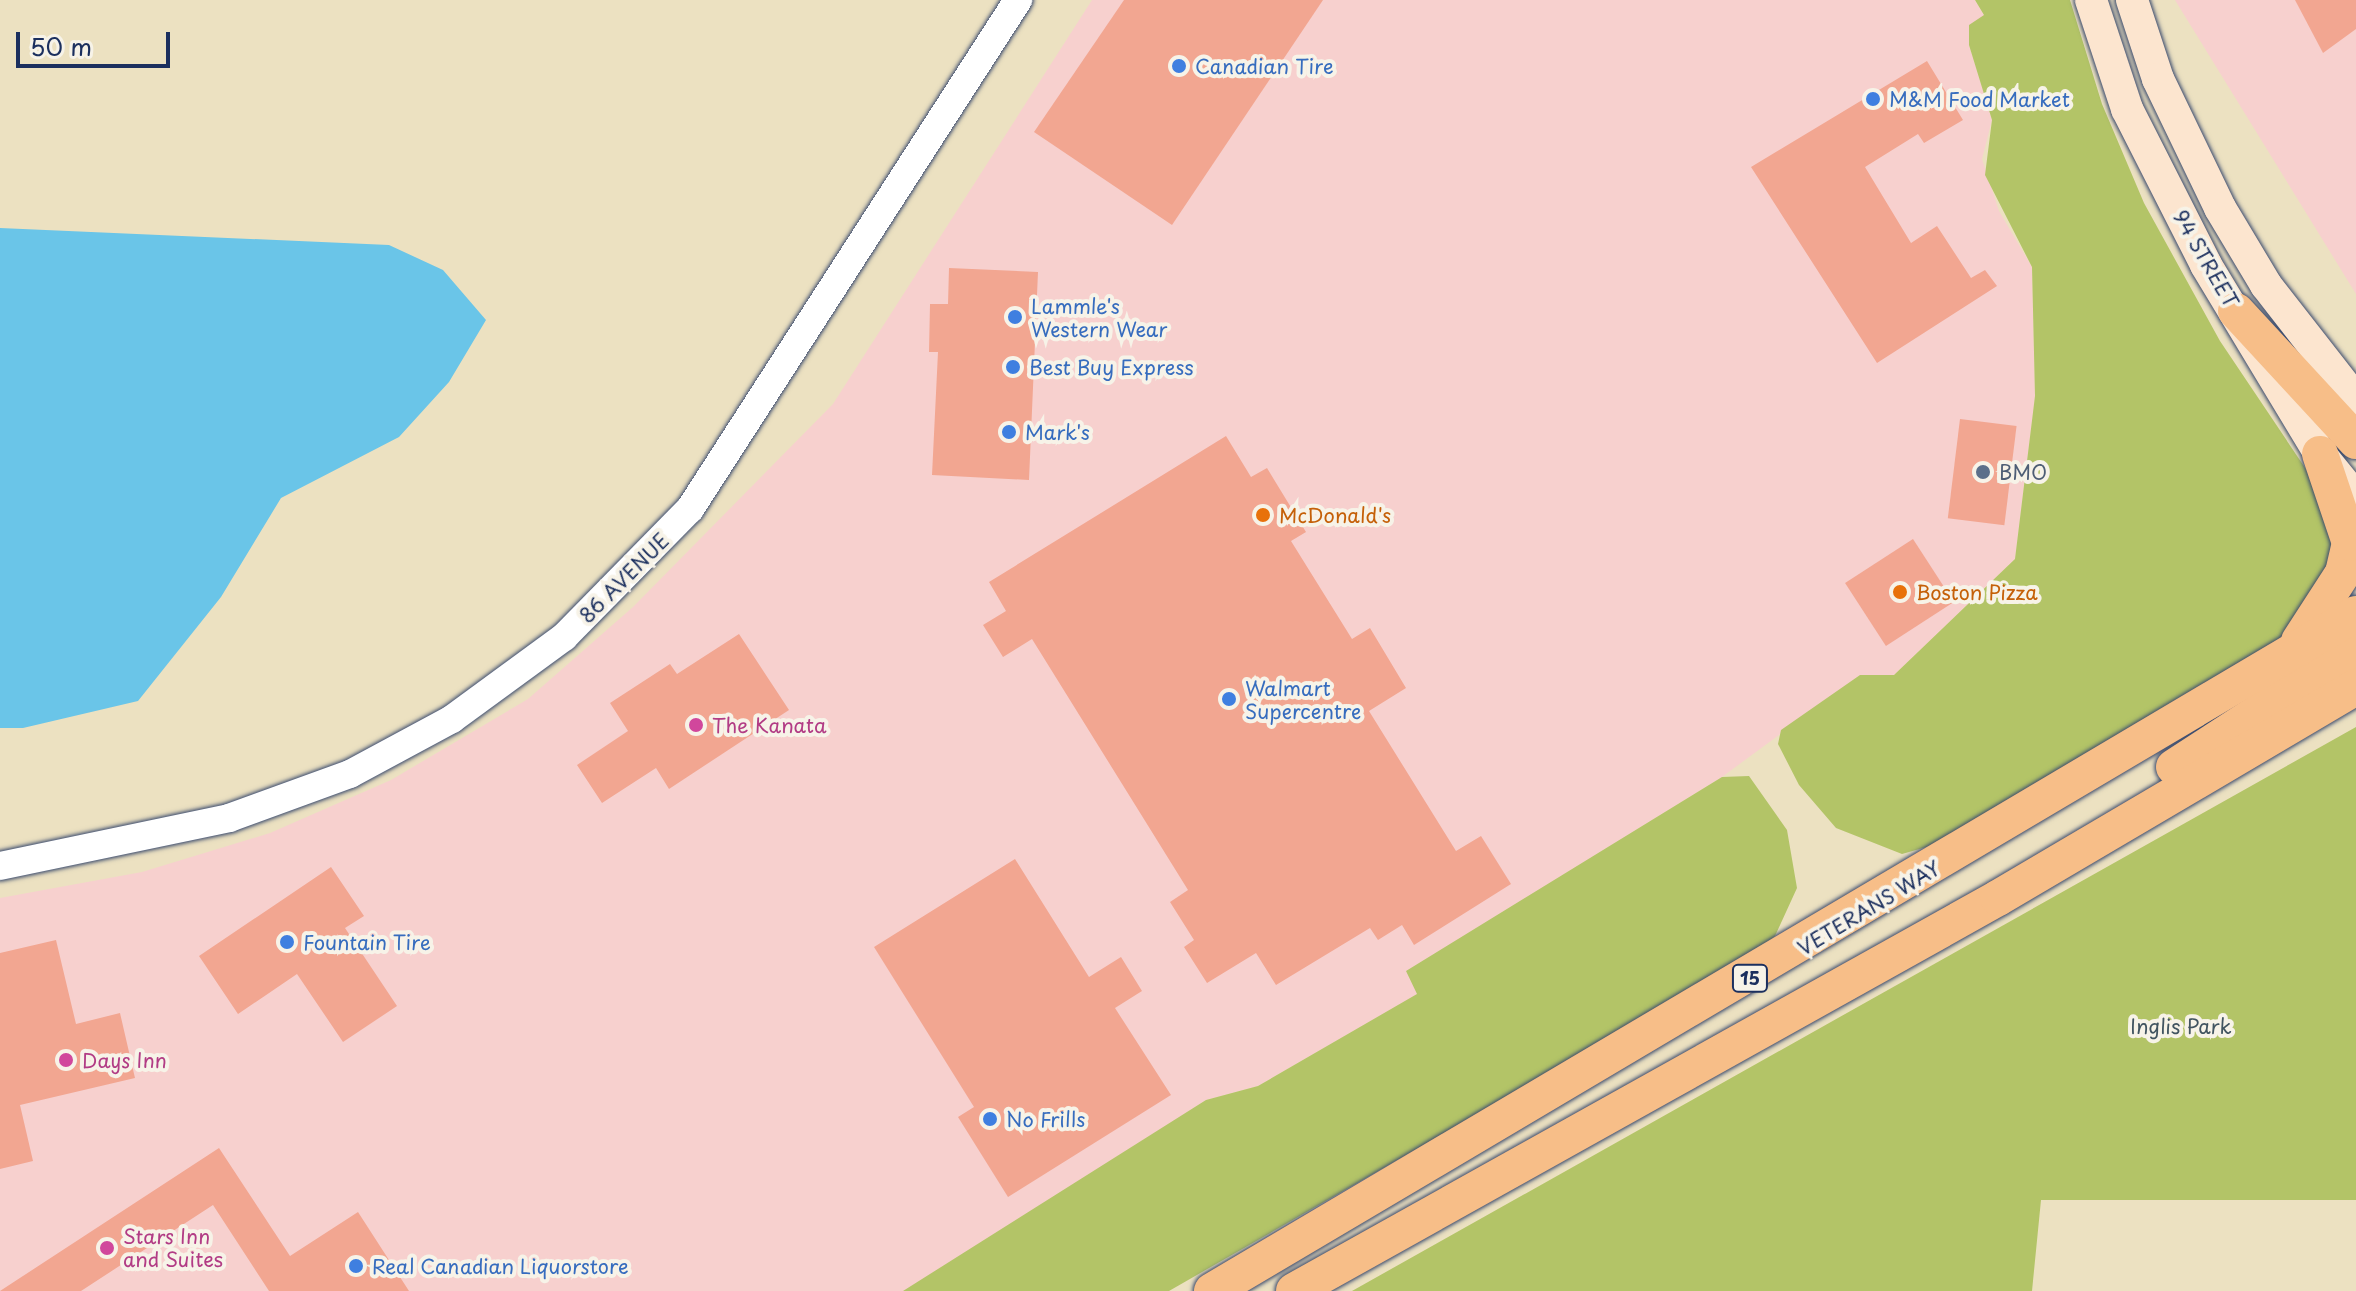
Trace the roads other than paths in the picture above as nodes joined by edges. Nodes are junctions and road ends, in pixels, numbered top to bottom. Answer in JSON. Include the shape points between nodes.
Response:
{"nodes":[{"id":1,"x":1018,"y":0,"type":"edge"},
{"id":2,"x":2091,"y":0,"type":"edge"},
{"id":3,"x":2132,"y":0,"type":"edge"},
{"id":4,"x":2236,"y":311,"type":"junction"},
{"id":5,"x":2356,"y":400,"type":"edge"},
{"id":6,"x":2356,"y":441,"type":"edge"},
{"id":7,"x":2320,"y":454,"type":"junction"},
{"id":8,"x":2356,"y":498,"type":"edge"},
{"id":9,"x":2356,"y":614,"type":"edge"},
{"id":10,"x":2356,"y":649,"type":"edge"},
{"id":11,"x":2284,"y":658,"type":"junction"},
{"id":12,"x":2354,"y":689,"type":"edge"},
{"id":13,"x":0,"y":866,"type":"edge"},
{"id":14,"x":1998,"y":898,"type":"junction"},
{"id":15,"x":1212,"y":1291,"type":"edge"},
{"id":16,"x":1294,"y":1291,"type":"edge"}],
"edges":[{"from":1,"to":13,"type":"street","name":"86 AVENUE","via":[[712,478],[656,549],[564,637],[452,719],[350,774],[229,818]]},
{"from":2,"to":4,"type":"main road","name":"94 STREET","via":[[2127,109]]},
{"from":3,"to":5,"type":"main road","name":"94 STREET","via":[[2158,79],[2220,208],[2266,285]]},
{"from":4,"to":6,"type":"main road"},
{"from":4,"to":7,"type":"main road","name":"94 STREET"},
{"from":7,"to":8,"type":"main road","name":"94 STREET"},
{"from":7,"to":11,"type":"main road","via":[[2350,543],[2319,618]]},
{"from":9,"to":11,"type":"main road","name":"VETERANS WAY","number":"15"},
{"from":10,"to":14,"type":"main road","via":[[2024,865]]},
{"from":11,"to":15,"type":"main road","name":"VETERANS WAY","number":"15"},
{"from":12,"to":14,"type":"main road","number":"15"},
{"from":14,"to":16,"type":"main road","number":"15"}]}
